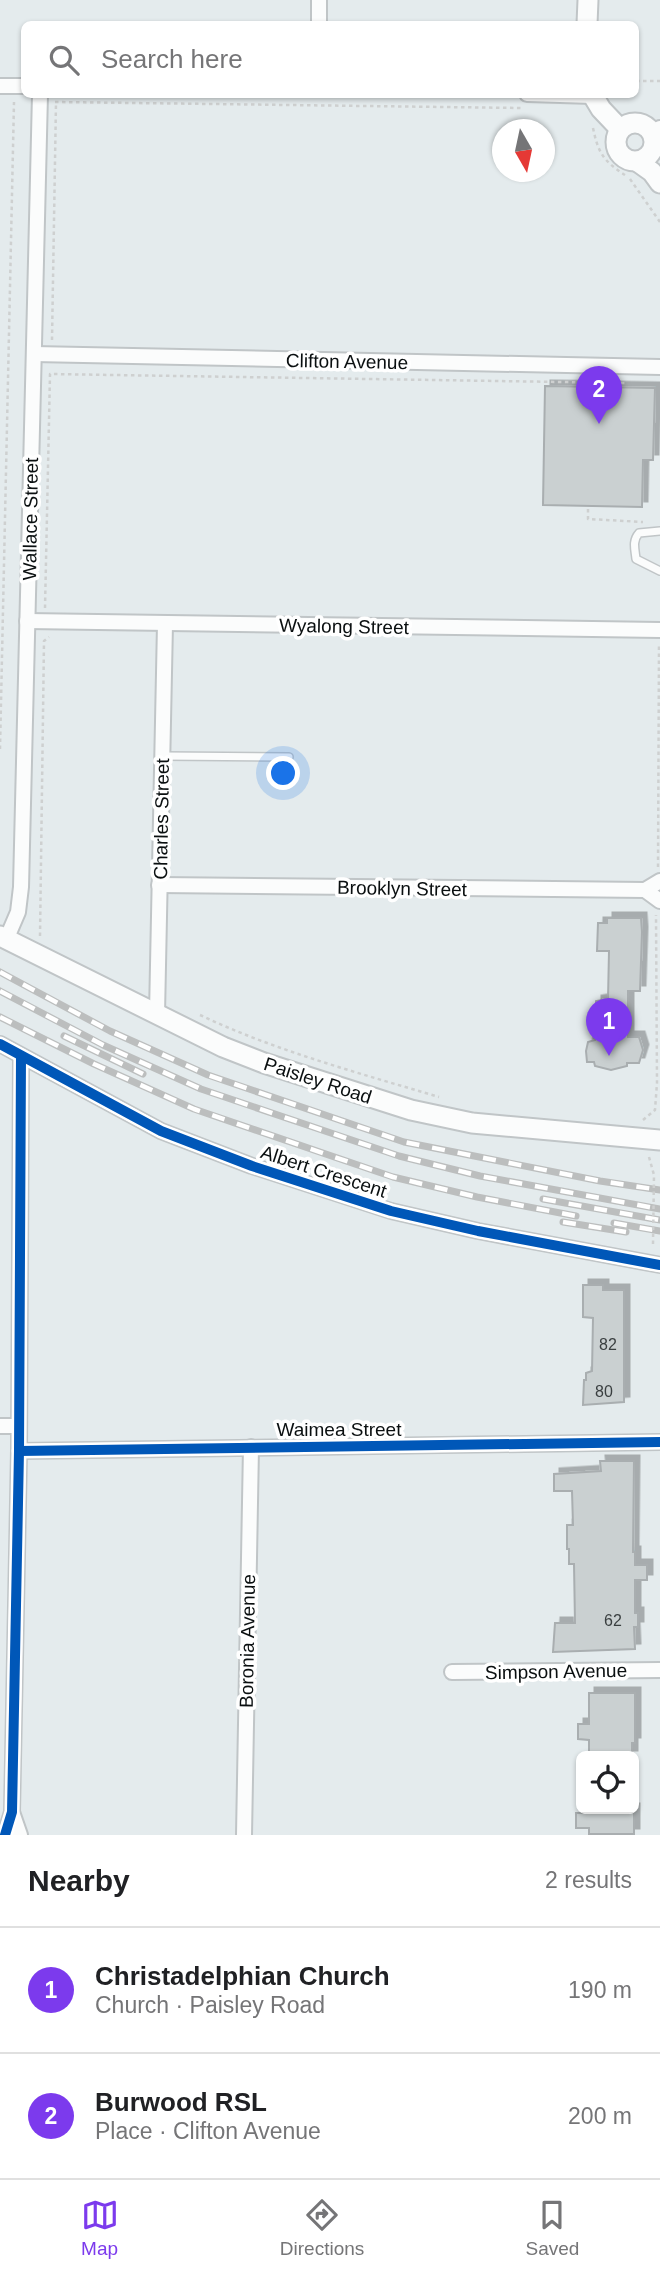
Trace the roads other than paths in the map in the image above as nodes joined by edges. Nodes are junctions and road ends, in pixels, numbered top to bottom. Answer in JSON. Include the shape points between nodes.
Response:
{"nodes":[{"id":1,"x":319,"y":0,"type":"edge"},
{"id":2,"x":588,"y":0,"type":"edge"},
{"id":3,"x":319,"y":21,"type":"edge"},
{"id":4,"x":587,"y":21,"type":"edge"},
{"id":5,"x":0,"y":86,"type":"edge"},
{"id":6,"x":21,"y":86,"type":"edge"},
{"id":7,"x":40,"y":98,"type":"edge"},
{"id":8,"x":558,"y":98,"type":"edge"},
{"id":9,"x":595,"y":98,"type":"edge"},
{"id":10,"x":524,"y":101,"type":"edge"},
{"id":11,"x":620,"y":128,"type":"junction"},
{"id":12,"x":656,"y":141,"type":"edge"},
{"id":13,"x":638,"y":162,"type":"junction"},
{"id":14,"x":660,"y":183,"type":"edge"},
{"id":15,"x":34,"y":354,"type":"junction"},
{"id":16,"x":660,"y":367,"type":"edge"},
{"id":17,"x":660,"y":531,"type":"edge"},
{"id":18,"x":660,"y":571,"type":"edge"},
{"id":19,"x":27,"y":621,"type":"junction"},
{"id":20,"x":165,"y":624,"type":"junction"},
{"id":21,"x":659,"y":630,"type":"edge"},
{"id":22,"x":162,"y":755,"type":"junction"},
{"id":23,"x":289,"y":757,"type":"dead end"},
{"id":24,"x":159,"y":885,"type":"junction"},
{"id":25,"x":655,"y":891,"type":"edge"},
{"id":26,"x":6,"y":933,"type":"edge"},
{"id":27,"x":157,"y":1014,"type":"junction"},
{"id":28,"x":0,"y":1044,"type":"edge"},
{"id":29,"x":21,"y":1056,"type":"junction"},
{"id":30,"x":654,"y":1147,"type":"edge"},
{"id":31,"x":660,"y":1265,"type":"edge"},
{"id":32,"x":0,"y":1426,"type":"edge"},
{"id":33,"x":19,"y":1426,"type":"junction"},
{"id":34,"x":660,"y":1442,"type":"edge"},
{"id":35,"x":251,"y":1447,"type":"junction"},
{"id":36,"x":19,"y":1451,"type":"junction"},
{"id":37,"x":660,"y":1670,"type":"edge"},
{"id":38,"x":452,"y":1672,"type":"dead end"},
{"id":39,"x":12,"y":1812,"type":"junction"},
{"id":40,"x":5,"y":1835,"type":"edge"},
{"id":41,"x":20,"y":1835,"type":"edge"},
{"id":42,"x":244,"y":1835,"type":"edge"}],
"edges":[{"from":1,"to":3,"type":"street"},
{"from":2,"to":4,"type":"main road"},
{"from":5,"to":6,"type":"street"},
{"from":7,"to":15,"type":"street","name":"Wallace Street"},
{"from":8,"to":10,"type":"street"},
{"from":9,"to":11,"type":"main road"},
{"from":11,"to":12,"type":"main road","via":[[631,123],[644,125]]},
{"from":11,"to":13,"type":"main road","via":[[615,139],[617,151]]},
{"from":12,"to":13,"type":"main road","via":[[648,156]]},
{"from":13,"to":14,"type":"main road"},
{"from":15,"to":16,"type":"street","name":"Clifton Avenue"},
{"from":15,"to":19,"type":"street","name":"Wallace Street"},
{"from":17,"to":18,"type":"lane","via":[[639,533],[634,547],[636,559]]},
{"from":19,"to":20,"type":"street","name":"Wyalong Street"},
{"from":19,"to":26,"type":"street","name":"Wallace Street","via":[[21,887],[18,912]]},
{"from":20,"to":21,"type":"street","name":"Wyalong Street"},
{"from":20,"to":22,"type":"street","name":"Charles Street"},
{"from":22,"to":23,"type":"lane"},
{"from":22,"to":24,"type":"street","name":"Charles Street"},
{"from":24,"to":25,"type":"street","name":"Brooklyn Street"},
{"from":24,"to":27,"type":"street","name":"Charles Street"},
{"from":26,"to":27,"type":"main road","name":"Paisley Road"},
{"from":27,"to":30,"type":"main road","name":"Paisley Road","via":[[264,1063],[411,1110],[472,1123]]},
{"from":28,"to":29,"type":"street","name":"Albert Crescent"},
{"from":29,"to":31,"type":"street","name":"Albert Crescent","via":[[161,1131],[252,1166],[378,1207]]},
{"from":29,"to":33,"type":"street"},
{"from":32,"to":33,"type":"street"},
{"from":33,"to":36,"type":"street"},
{"from":34,"to":35,"type":"street","name":"Waimea Street"},
{"from":35,"to":36,"type":"street","name":"Waimea Street"},
{"from":35,"to":42,"type":"street","name":"Boronia Avenue"},
{"from":36,"to":39,"type":"street"},
{"from":37,"to":38,"type":"street","name":"Simpson Avenue"},
{"from":39,"to":40,"type":"street"},
{"from":39,"to":41,"type":"street"}]}
